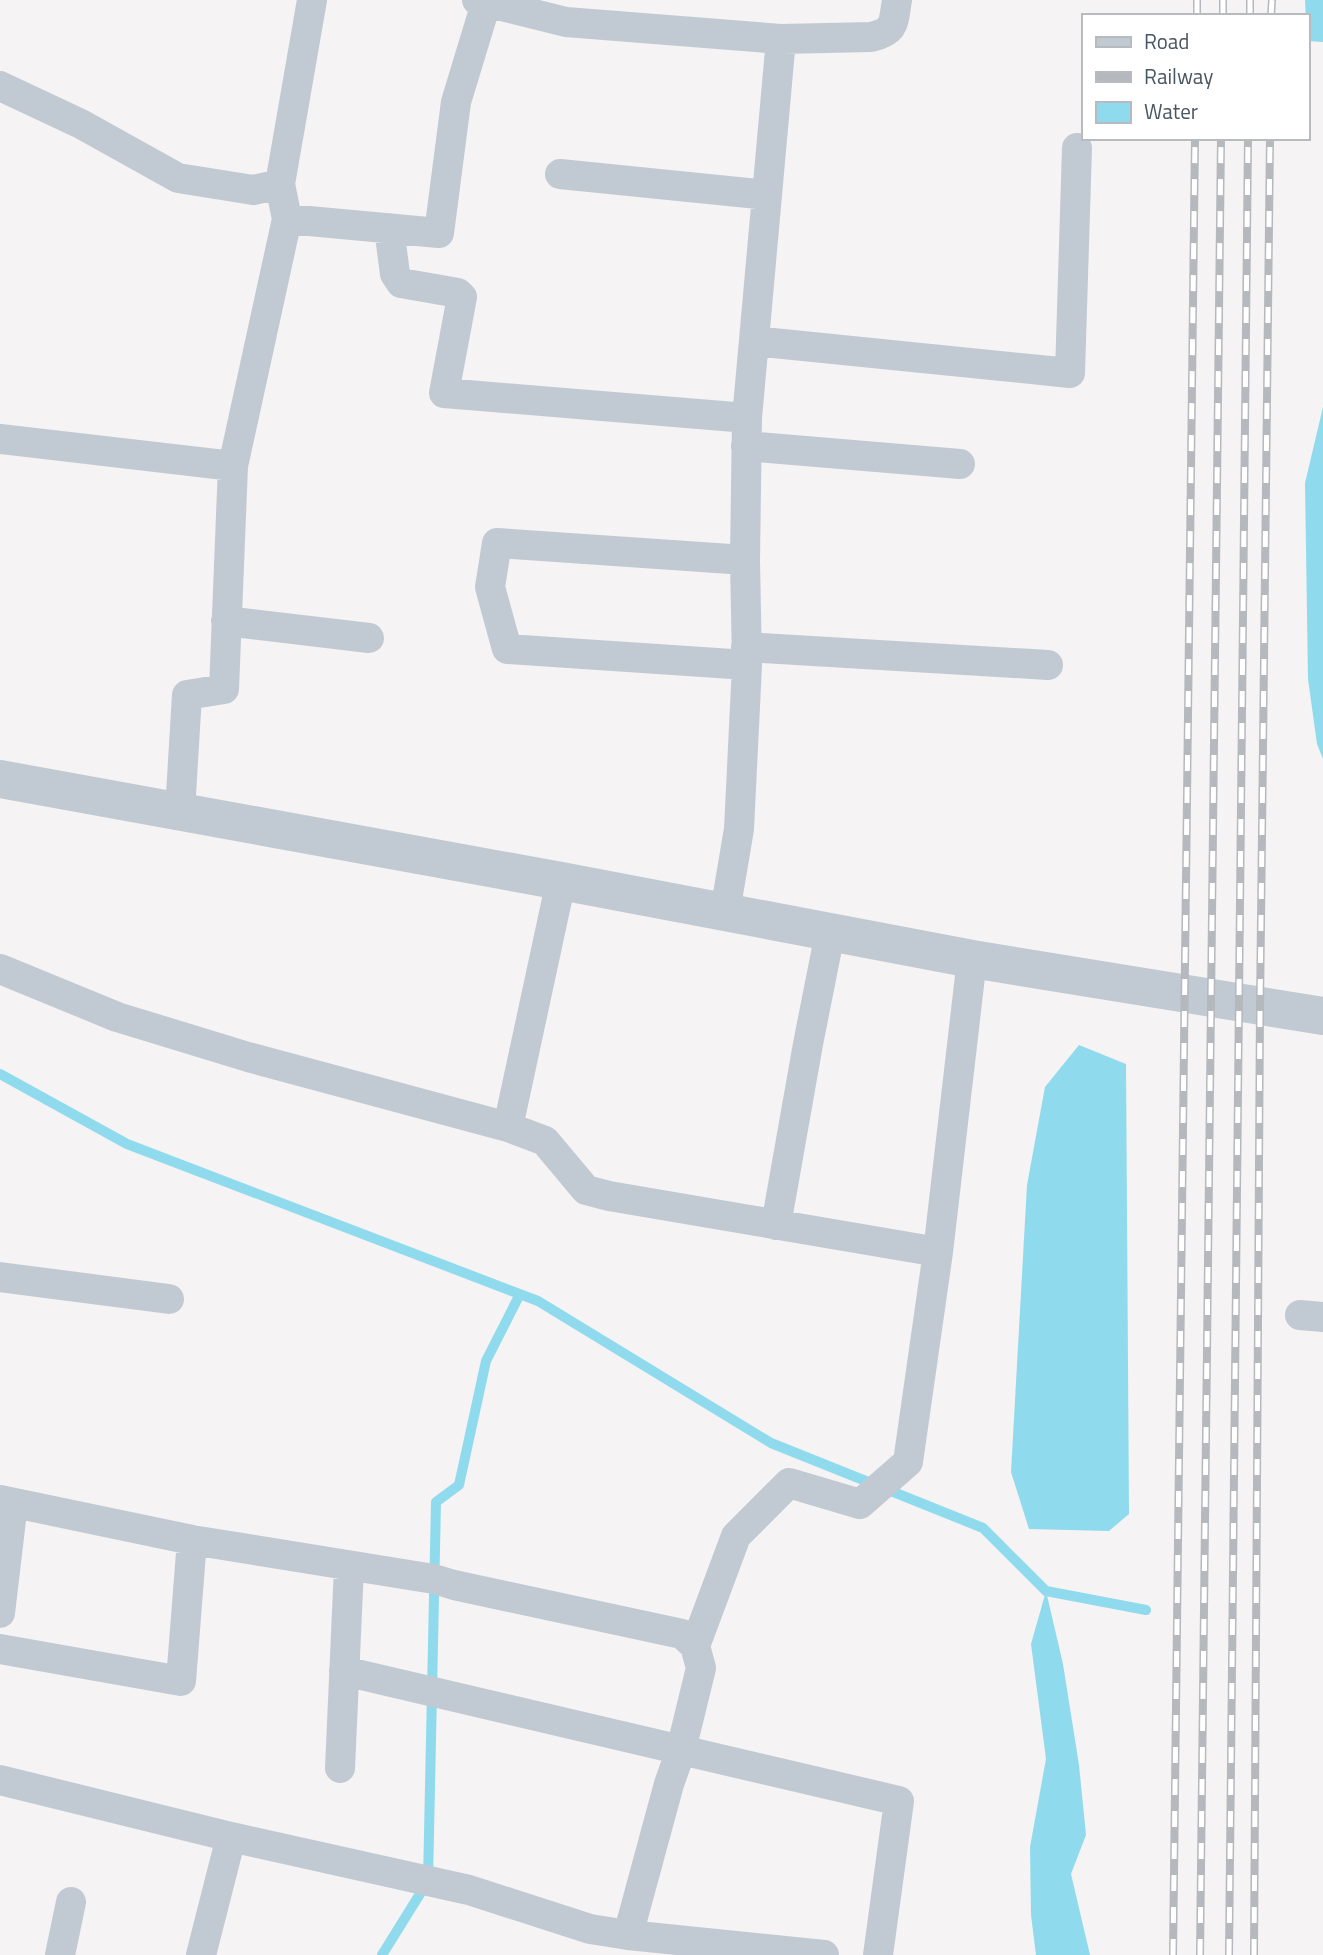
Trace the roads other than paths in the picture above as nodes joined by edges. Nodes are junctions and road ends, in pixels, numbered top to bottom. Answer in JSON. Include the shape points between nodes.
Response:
{"nodes":[{"id":1,"x":312,"y":0,"type":"edge"},
{"id":2,"x":897,"y":0,"type":"edge"},
{"id":3,"x":484,"y":1,"type":"edge"},
{"id":4,"x":781,"y":39,"type":"junction"},
{"id":5,"x":0,"y":86,"type":"edge"},
{"id":6,"x":1077,"y":148,"type":"dead end"},
{"id":7,"x":561,"y":174,"type":"dead end"},
{"id":8,"x":280,"y":184,"type":"junction"},
{"id":9,"x":767,"y":195,"type":"junction"},
{"id":10,"x":287,"y":219,"type":"junction"},
{"id":11,"x":389,"y":228,"type":"junction"},
{"id":12,"x":754,"y":341,"type":"junction"},
{"id":13,"x":746,"y":432,"type":"junction"},
{"id":14,"x":0,"y":439,"type":"edge"},
{"id":15,"x":960,"y":464,"type":"dead end"},
{"id":16,"x":233,"y":466,"type":"junction"},
{"id":17,"x":745,"y":560,"type":"junction"},
{"id":18,"x":226,"y":621,"type":"junction"},
{"id":19,"x":369,"y":638,"type":"dead end"},
{"id":20,"x":746,"y":656,"type":"junction"},
{"id":21,"x":1048,"y":665,"type":"dead end"},
{"id":22,"x":0,"y":779,"type":"edge"},
{"id":23,"x":180,"y":811,"type":"junction"},
{"id":24,"x":561,"y":881,"type":"junction"},
{"id":25,"x":725,"y":912,"type":"junction"},
{"id":26,"x":830,"y":933,"type":"junction"},
{"id":27,"x":972,"y":960,"type":"junction"},
{"id":28,"x":0,"y":969,"type":"edge"},
{"id":29,"x":1323,"y":1016,"type":"edge"},
{"id":30,"x":508,"y":1127,"type":"junction"},
{"id":31,"x":776,"y":1225,"type":"junction"},
{"id":32,"x":938,"y":1252,"type":"junction"},
{"id":33,"x":0,"y":1277,"type":"edge"},
{"id":34,"x":169,"y":1299,"type":"dead end"},
{"id":35,"x":6,"y":1502,"type":"edge"},
{"id":36,"x":192,"y":1539,"type":"junction"},
{"id":37,"x":349,"y":1567,"type":"junction"},
{"id":38,"x":0,"y":1614,"type":"edge"},
{"id":39,"x":695,"y":1646,"type":"junction"},
{"id":40,"x":0,"y":1649,"type":"edge"},
{"id":41,"x":344,"y":1671,"type":"junction"},
{"id":42,"x":681,"y":1750,"type":"junction"},
{"id":43,"x":340,"y":1768,"type":"dead end"},
{"id":44,"x":0,"y":1780,"type":"edge"},
{"id":45,"x":231,"y":1837,"type":"junction"},
{"id":46,"x":71,"y":1902,"type":"dead end"},
{"id":47,"x":628,"y":1935,"type":"junction"},
{"id":48,"x":589,"y":1942,"type":"edge"},
{"id":49,"x":60,"y":1955,"type":"edge"},
{"id":50,"x":201,"y":1955,"type":"edge"},
{"id":51,"x":824,"y":1955,"type":"edge"},
{"id":52,"x":878,"y":1955,"type":"edge"}],
"edges":[{"from":1,"to":8,"type":"street"},
{"from":2,"to":4,"type":"street","via":[[893,25],[882,34]]},
{"from":3,"to":4,"type":"street","via":[[566,22]]},
{"from":3,"to":11,"type":"street","via":[[456,102],[439,233]]},
{"from":4,"to":9,"type":"street"},
{"from":5,"to":8,"type":"street","via":[[178,178],[253,190]]},
{"from":6,"to":12,"type":"street","via":[[1070,373]]},
{"from":7,"to":9,"type":"street"},
{"from":8,"to":10,"type":"street"},
{"from":9,"to":12,"type":"street"},
{"from":10,"to":11,"type":"street"},
{"from":10,"to":16,"type":"street"},
{"from":11,"to":13,"type":"street","via":[[395,274],[401,283],[462,297],[444,393]]},
{"from":12,"to":13,"type":"street"},
{"from":13,"to":15,"type":"street"},
{"from":13,"to":17,"type":"street"},
{"from":14,"to":16,"type":"street"},
{"from":16,"to":18,"type":"street"},
{"from":17,"to":20,"type":"street"},
{"from":17,"to":20,"type":"street","via":[[497,543],[490,587],[507,649]]},
{"from":18,"to":19,"type":"street"},
{"from":18,"to":23,"type":"street","via":[[224,689],[187,695]]},
{"from":20,"to":21,"type":"street"},
{"from":20,"to":25,"type":"street","via":[[739,829]]},
{"from":22,"to":23,"type":"street"},
{"from":23,"to":24,"type":"street"},
{"from":24,"to":25,"type":"street"},
{"from":24,"to":30,"type":"street"},
{"from":25,"to":26,"type":"street"},
{"from":26,"to":27,"type":"street"},
{"from":26,"to":31,"type":"street"},
{"from":27,"to":29,"type":"street"},
{"from":27,"to":32,"type":"street"},
{"from":28,"to":30,"type":"street","via":[[117,1017]]},
{"from":30,"to":31,"type":"street","via":[[545,1141],[586,1191]]},
{"from":31,"to":32,"type":"street"},
{"from":32,"to":39,"type":"street","via":[[908,1462],[860,1504],[789,1483],[736,1536]]},
{"from":33,"to":34,"type":"street"},
{"from":35,"to":36,"type":"street"},
{"from":35,"to":38,"type":"street"},
{"from":36,"to":37,"type":"street"},
{"from":36,"to":40,"type":"street","via":[[181,1681]]},
{"from":37,"to":39,"type":"street","via":[[435,1579],[682,1634]]},
{"from":37,"to":41,"type":"street"},
{"from":39,"to":42,"type":"street","via":[[701,1668]]},
{"from":41,"to":42,"type":"street"},
{"from":41,"to":43,"type":"street"},
{"from":42,"to":47,"type":"street"},
{"from":42,"to":52,"type":"street","via":[[899,1801]]},
{"from":44,"to":45,"type":"street"},
{"from":45,"to":48,"type":"street","via":[[469,1891]]},
{"from":45,"to":50,"type":"street"},
{"from":46,"to":49,"type":"street"},
{"from":47,"to":48,"type":"street"},
{"from":47,"to":51,"type":"street"}]}
